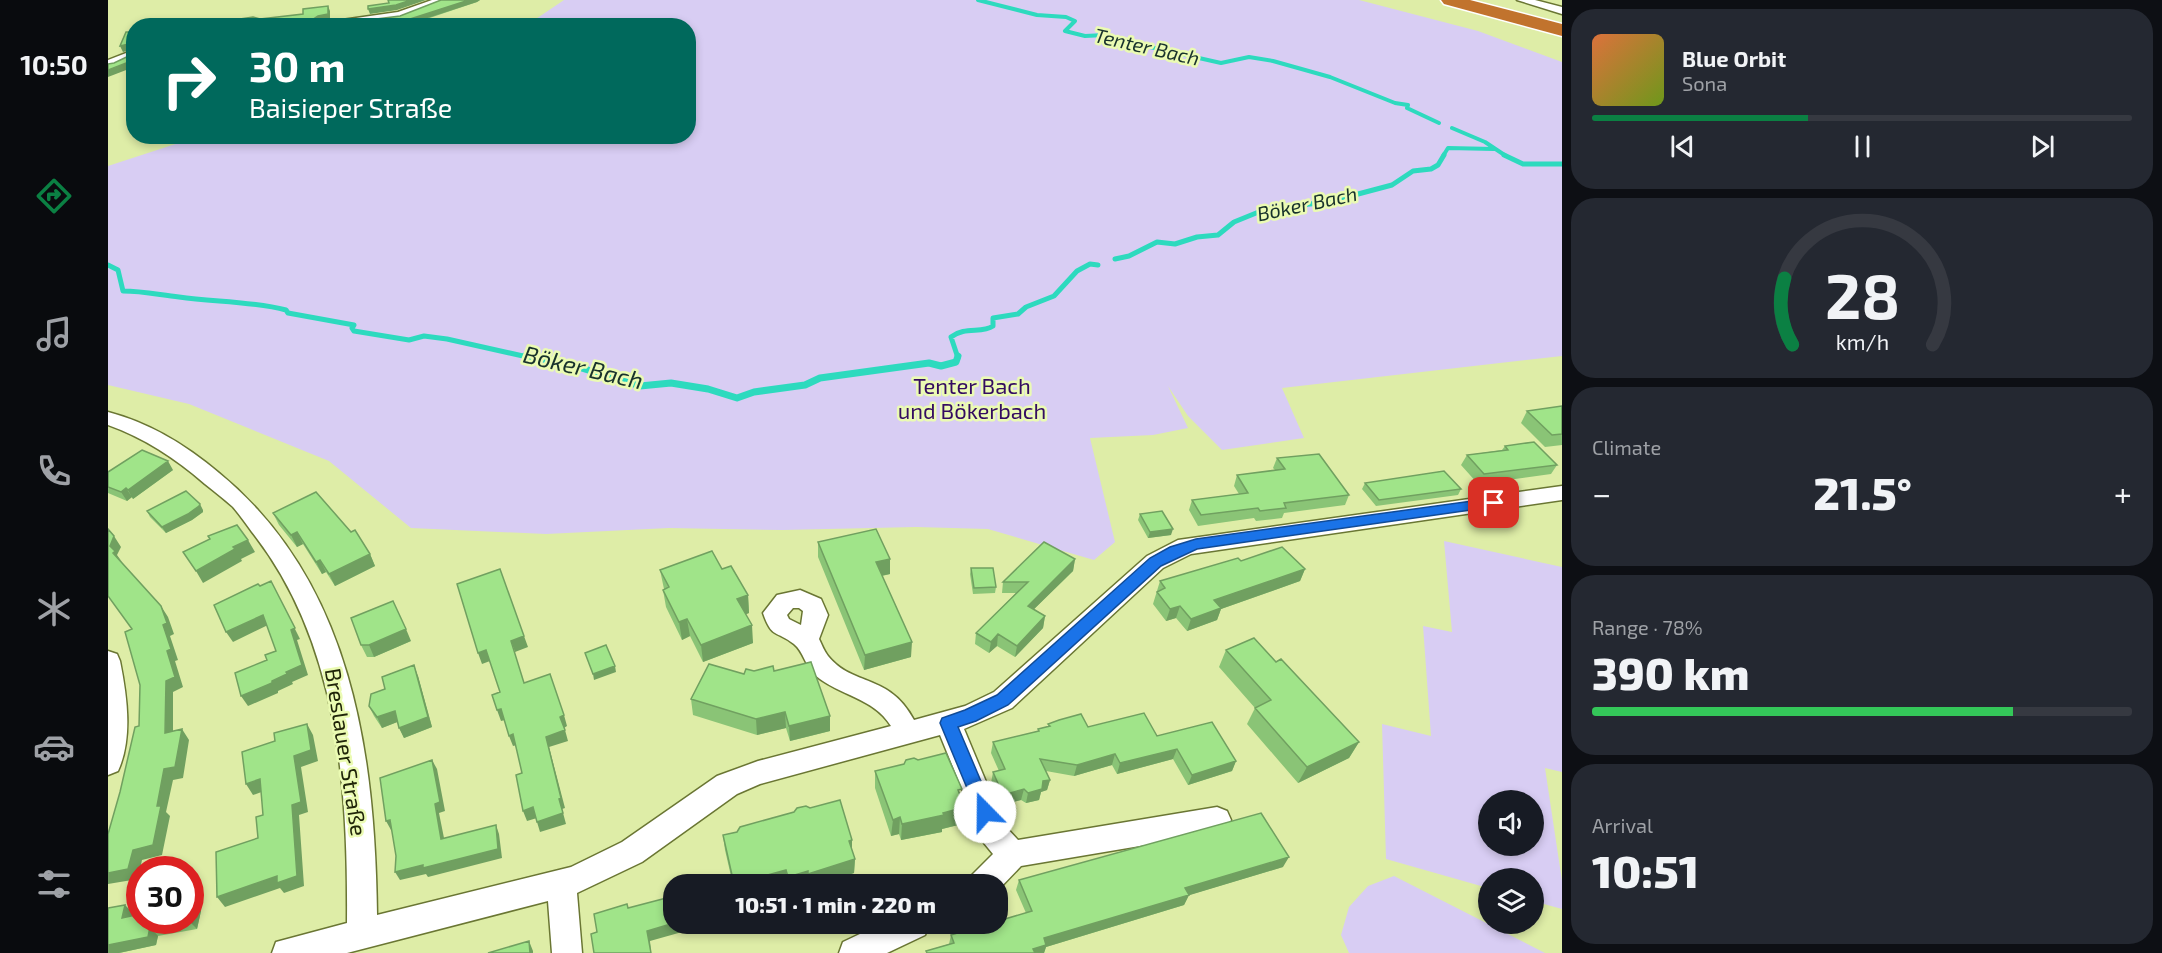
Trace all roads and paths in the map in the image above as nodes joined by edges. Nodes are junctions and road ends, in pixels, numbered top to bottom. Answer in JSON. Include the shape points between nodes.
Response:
{"nodes":[{"id":1,"x":443,"y":0,"type":"edge"},
{"id":2,"x":1450,"y":0,"type":"edge"},
{"id":3,"x":1483,"y":0,"type":"edge"},
{"id":4,"x":1523,"y":0,"type":"edge"},
{"id":5,"x":1562,"y":11,"type":"edge"},
{"id":6,"x":378,"y":18,"type":"edge"},
{"id":7,"x":1562,"y":21,"type":"edge"},
{"id":8,"x":1562,"y":30,"type":"edge"},
{"id":9,"x":126,"y":57,"type":"edge"},
{"id":10,"x":108,"y":64,"type":"edge"},
{"id":11,"x":108,"y":418,"type":"edge"},
{"id":12,"x":1562,"y":494,"type":"edge"},
{"id":13,"x":807,"y":639,"type":"dead end"},
{"id":14,"x":108,"y":661,"type":"edge"},
{"id":15,"x":948,"y":723,"type":"junction"},
{"id":16,"x":907,"y":732,"type":"junction"},
{"id":17,"x":108,"y":763,"type":"edge"},
{"id":18,"x":1217,"y":820,"type":"dead end"},
{"id":19,"x":1013,"y":854,"type":"junction"},
{"id":20,"x":993,"y":874,"type":"edge"},
{"id":21,"x":561,"y":884,"type":"junction"},
{"id":22,"x":362,"y":934,"type":"junction"},
{"id":23,"x":893,"y":934,"type":"edge"},
{"id":24,"x":287,"y":953,"type":"edge"},
{"id":25,"x":567,"y":953,"type":"edge"},
{"id":26,"x":854,"y":953,"type":"edge"}],
"edges":[{"from":1,"to":6,"type":"street"},
{"from":2,"to":8,"type":"highway"},
{"from":3,"to":7,"type":"highway"},
{"from":4,"to":5,"type":"street"},
{"from":9,"to":10,"type":"street"},
{"from":11,"to":22,"type":"street","name":"Breslauer Straße","via":[[156,438],[228,489],[260,523],[295,573],[318,618],[343,700],[354,775],[364,868]]},
{"from":12,"to":15,"type":"street","via":[[1186,546],[1155,562],[1003,700]]},
{"from":13,"to":16,"type":"street","via":[[822,667],[890,702]]},
{"from":14,"to":17,"type":"street","via":[[115,732]]},
{"from":15,"to":16,"type":"street"},
{"from":15,"to":19,"type":"street","via":[[994,834]]},
{"from":16,"to":21,"type":"street","via":[[728,785],[632,852]]},
{"from":18,"to":19,"type":"street"},
{"from":19,"to":20,"type":"street"},
{"from":21,"to":22,"type":"street"},
{"from":21,"to":25,"type":"street"},
{"from":22,"to":24,"type":"street"},
{"from":23,"to":26,"type":"street"}]}
